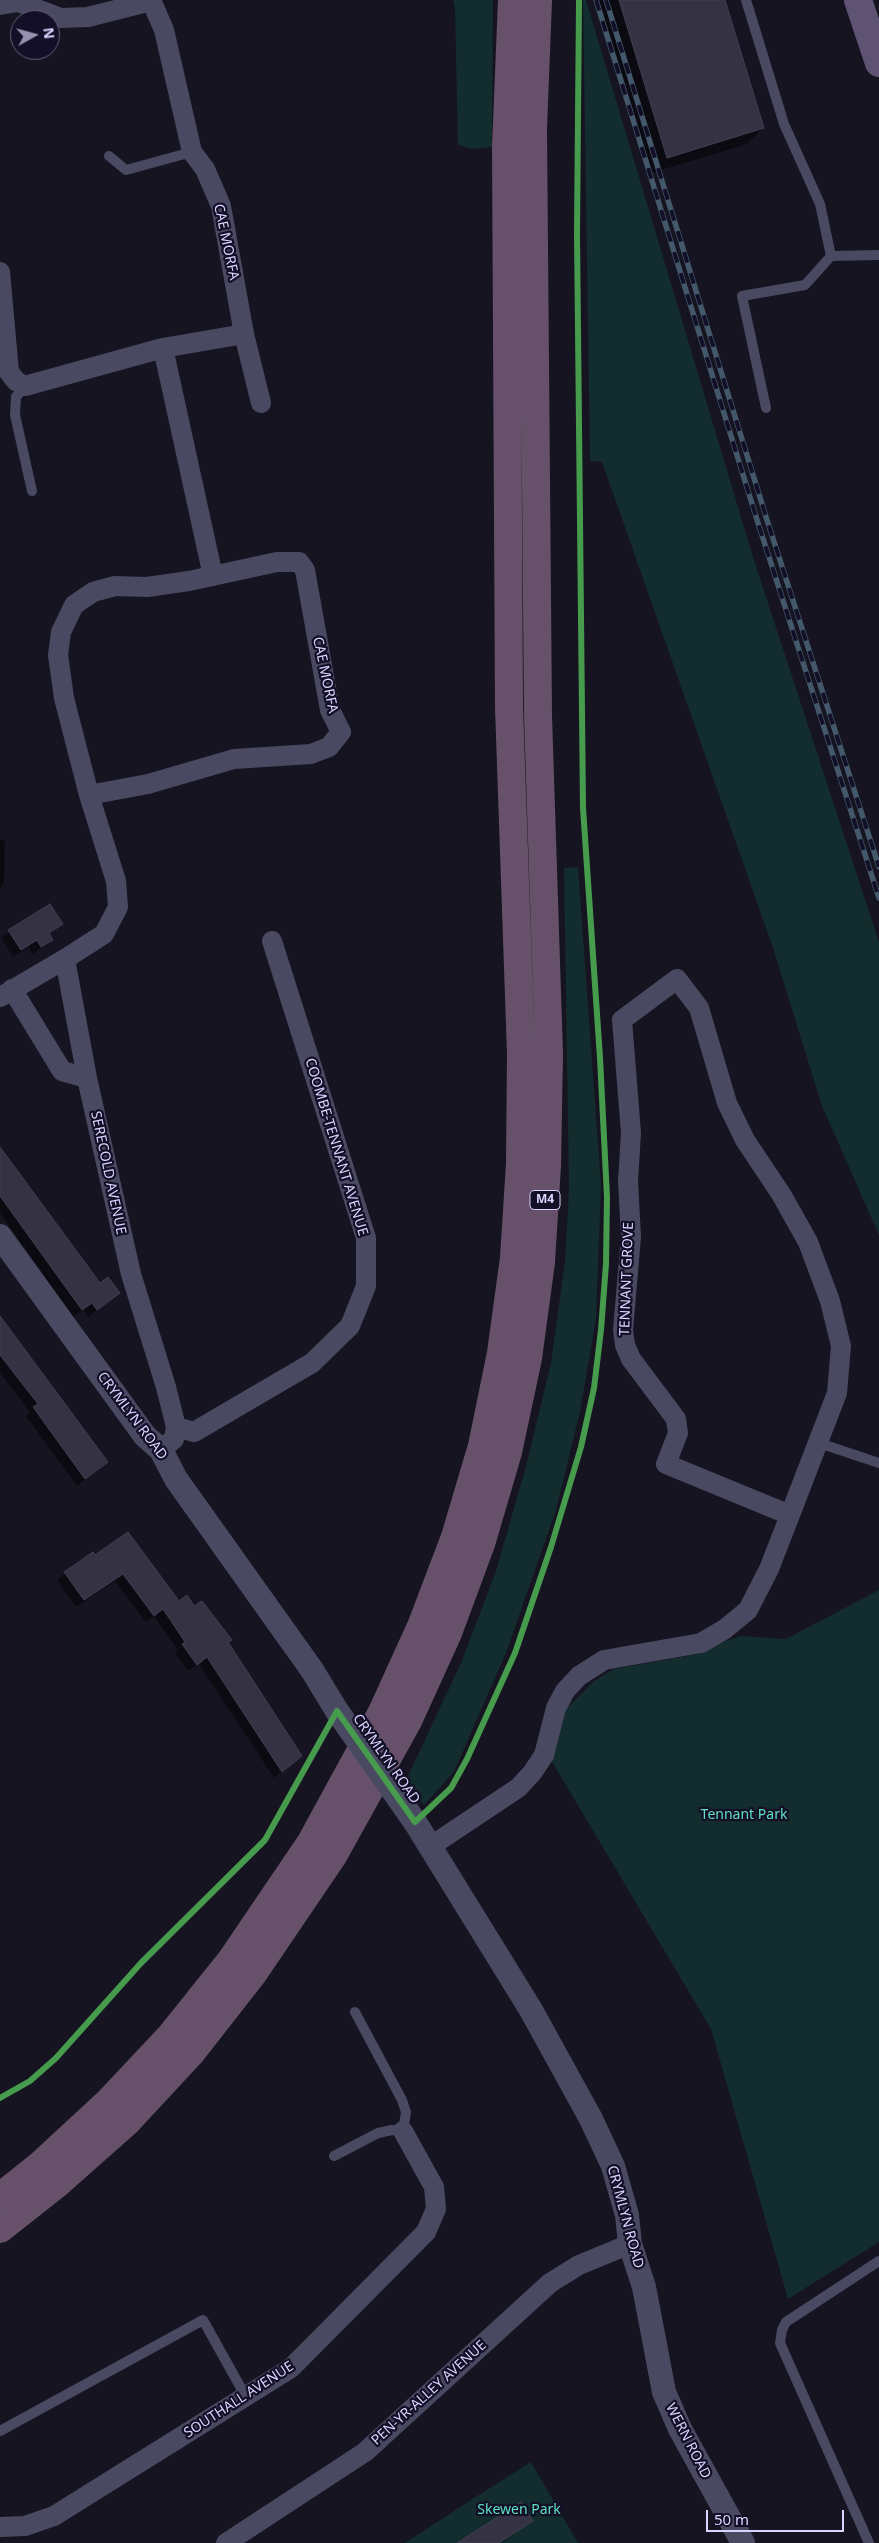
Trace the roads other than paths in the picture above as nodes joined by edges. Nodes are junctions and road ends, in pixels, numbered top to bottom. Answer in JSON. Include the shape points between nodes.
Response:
{"nodes":[{"id":1,"x":512,"y":0,"type":"edge"},
{"id":2,"x":538,"y":0,"type":"edge"},
{"id":3,"x":746,"y":0,"type":"edge"},
{"id":4,"x":858,"y":0,"type":"edge"},
{"id":5,"x":151,"y":1,"type":"edge"},
{"id":6,"x":0,"y":5,"type":"edge"},
{"id":7,"x":879,"y":63,"type":"edge"},
{"id":8,"x":192,"y":152,"type":"junction"},
{"id":9,"x":109,"y":156,"type":"dead end"},
{"id":10,"x":879,"y":255,"type":"edge"},
{"id":11,"x":830,"y":256,"type":"junction"},
{"id":12,"x":0,"y":272,"type":"edge"},
{"id":13,"x":244,"y":334,"type":"junction"},
{"id":14,"x":163,"y":348,"type":"junction"},
{"id":15,"x":26,"y":386,"type":"junction"},
{"id":16,"x":261,"y":403,"type":"dead end"},
{"id":17,"x":766,"y":408,"type":"dead end"},
{"id":18,"x":32,"y":491,"type":"dead end"},
{"id":19,"x":213,"y":576,"type":"junction"},
{"id":20,"x":89,"y":796,"type":"junction"},
{"id":21,"x":272,"y":941,"type":"dead end"},
{"id":22,"x":65,"y":959,"type":"junction"},
{"id":23,"x":6,"y":993,"type":"edge"},
{"id":24,"x":87,"y":1078,"type":"junction"},
{"id":25,"x":0,"y":1236,"type":"edge"},
{"id":26,"x":176,"y":1427,"type":"junction"},
{"id":27,"x":819,"y":1443,"type":"junction"},
{"id":28,"x":161,"y":1450,"type":"junction"},
{"id":29,"x":879,"y":1463,"type":"edge"},
{"id":30,"x":790,"y":1515,"type":"junction"},
{"id":31,"x":431,"y":1846,"type":"junction"},
{"id":32,"x":355,"y":2012,"type":"dead end"},
{"id":33,"x":403,"y":2131,"type":"junction"},
{"id":34,"x":334,"y":2156,"type":"dead end"},
{"id":35,"x":0,"y":2197,"type":"edge"},
{"id":36,"x":0,"y":2229,"type":"edge"},
{"id":37,"x":630,"y":2244,"type":"junction"},
{"id":38,"x":879,"y":2261,"type":"edge"},
{"id":39,"x":664,"y":2392,"type":"joint"},
{"id":40,"x":246,"y":2396,"type":"junction"},
{"id":41,"x":0,"y":2431,"type":"edge"},
{"id":42,"x":0,"y":2527,"type":"edge"},
{"id":43,"x":226,"y":2543,"type":"edge"},
{"id":44,"x":743,"y":2543,"type":"edge"},
{"id":45,"x":869,"y":2543,"type":"edge"}],
"edges":[{"from":1,"to":35,"type":"highway","number":"M4","via":[[506,147],[509,707],[521,1054],[520,1164],[514,1258],[501,1353],[482,1446],[455,1537],[422,1624],[382,1712],[311,1842],[231,1960],[171,2035],[108,2102]]},
{"from":2,"to":36,"type":"highway","number":"M4","via":[[533,129],[538,716],[549,1054],[547,1166],[541,1262],[528,1358],[508,1452],[481,1544],[448,1634],[408,1722],[333,1856],[253,1974],[192,2052],[127,2122]]},
{"from":3,"to":11,"type":"lane","via":[[784,124],[820,204]]},
{"from":4,"to":7,"type":"main road"},
{"from":5,"to":6,"type":"street","via":[[88,17],[61,18],[18,2]]},
{"from":5,"to":8,"type":"street","name":"CAE MORFA","via":[[164,30]]},
{"from":8,"to":9,"type":"lane","via":[[126,170]]},
{"from":8,"to":13,"type":"street","name":"CAE MORFA","via":[[205,169],[221,206]]},
{"from":10,"to":11,"type":"lane"},
{"from":11,"to":17,"type":"lane","via":[[805,285],[742,296]]},
{"from":12,"to":15,"type":"street","via":[[9,372]]},
{"from":13,"to":14,"type":"street"},
{"from":13,"to":16,"type":"street","name":"CAE MORFA"},
{"from":14,"to":15,"type":"street"},
{"from":14,"to":19,"type":"street"},
{"from":15,"to":18,"type":"lane","via":[[16,397],[16,415]]},
{"from":19,"to":20,"type":"street","name":"CAE MORFA","via":[[147,587],[115,586],[92,592],[74,605],[60,632],[58,656],[64,698]]},
{"from":19,"to":20,"type":"street","name":"CAE MORFA","via":[[277,562],[299,562],[305,570],[330,710],[341,732],[328,746],[311,754],[234,759],[148,784]]},
{"from":20,"to":22,"type":"street","name":"CAE MORFA","via":[[116,881],[118,907],[104,934]]},
{"from":21,"to":26,"type":"street","name":"COOMBE-TENNANT AVENUE","via":[[366,1238],[366,1286],[350,1326],[312,1363],[194,1432]]},
{"from":22,"to":23,"type":"street"},
{"from":22,"to":24,"type":"street","name":"SERECOLD AVENUE"},
{"from":23,"to":24,"type":"street","via":[[62,1071]]},
{"from":24,"to":26,"type":"street","name":"SERECOLD AVENUE","via":[[130,1274]]},
{"from":25,"to":28,"type":"street","name":"CRYMLYN ROAD","via":[[145,1436]]},
{"from":26,"to":28,"type":"street","via":[[174,1439]]},
{"from":27,"to":29,"type":"lane"},
{"from":27,"to":30,"type":"street","name":"TENNANT GROVE"},
{"from":27,"to":30,"type":"street","name":"TENNANT GROVE","via":[[837,1393],[841,1346],[830,1301],[808,1242],[726,1103],[698,1008],[677,979],[622,1020],[632,1133],[625,1345],[631,1359],[676,1419],[678,1433],[666,1464]]},
{"from":28,"to":31,"type":"street","name":"CRYMLYN ROAD","bridge":true,"via":[[176,1479],[312,1670]]},
{"from":30,"to":31,"type":"street","via":[[769,1569],[748,1610],[702,1643],[604,1660],[579,1676],[565,1691],[556,1708],[544,1755],[532,1773],[518,1788]]},
{"from":31,"to":37,"type":"street","name":"CRYMLYN ROAD","via":[[531,2010],[592,2119],[613,2166],[627,2215]]},
{"from":32,"to":33,"type":"lane","via":[[402,2100],[406,2112]]},
{"from":33,"to":34,"type":"lane","via":[[378,2133]]},
{"from":33,"to":40,"type":"street","name":"SOUTHALL AVENUE","via":[[434,2187],[436,2209],[426,2232],[291,2368]]},
{"from":37,"to":39,"type":"street","name":"CRYMLYN ROAD","via":[[644,2287]]},
{"from":37,"to":43,"type":"street","name":"PEN-YR-ALLEY AVENUE","via":[[579,2265],[550,2283],[365,2452]]},
{"from":38,"to":45,"type":"lane","via":[[786,2322],[780,2344]]},
{"from":39,"to":44,"type":"street","name":"WERN ROAD","via":[[680,2429]]},
{"from":40,"to":41,"type":"lane","via":[[202,2320]]},
{"from":40,"to":42,"type":"street","name":"SOUTHALL AVENUE","via":[[54,2516],[25,2526]]}]}
